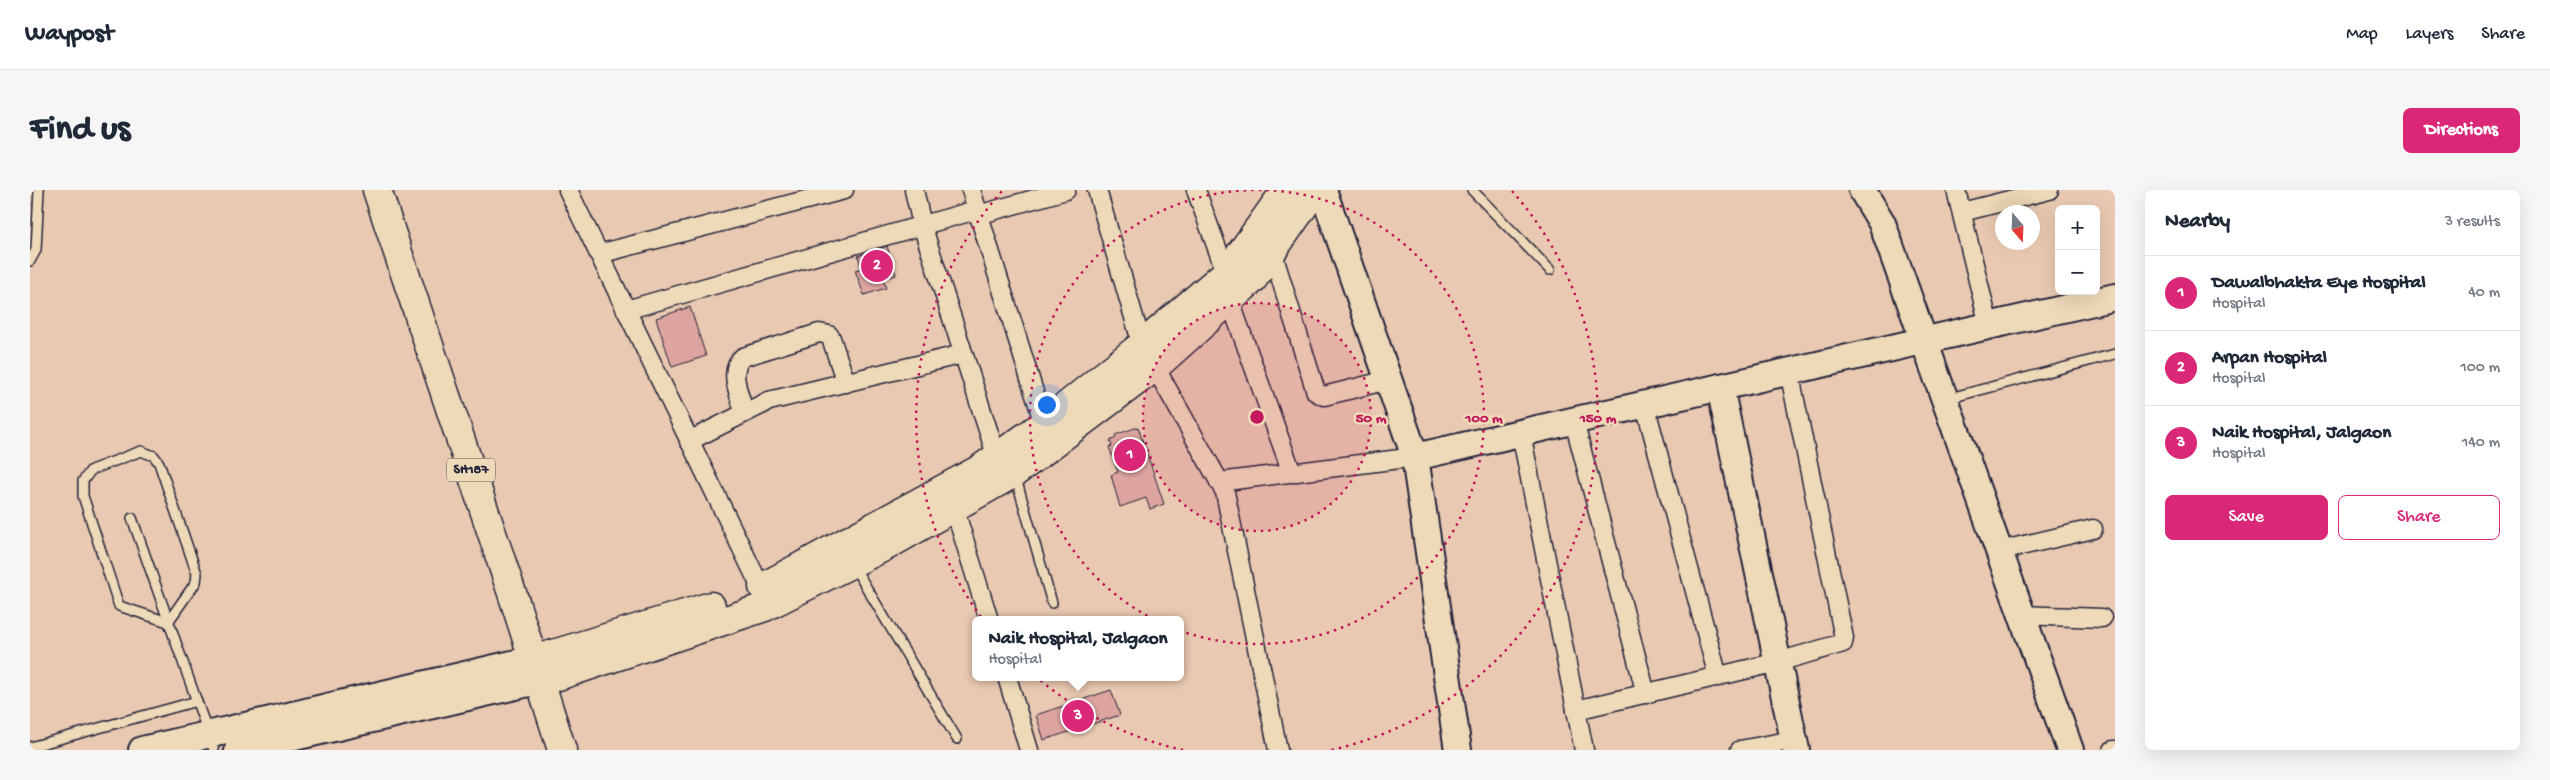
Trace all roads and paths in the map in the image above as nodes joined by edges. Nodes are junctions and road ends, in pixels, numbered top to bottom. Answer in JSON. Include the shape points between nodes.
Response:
{"nodes":[{"id":1,"x":39,"y":190,"type":"edge"},
{"id":2,"x":377,"y":190,"type":"edge"},
{"id":3,"x":395,"y":190,"type":"edge"},
{"id":4,"x":844,"y":190,"type":"edge"},
{"id":5,"x":914,"y":190,"type":"edge"},
{"id":6,"x":970,"y":190,"type":"edge"},
{"id":7,"x":1066,"y":190,"type":"edge"},
{"id":8,"x":1098,"y":190,"type":"edge"},
{"id":9,"x":1196,"y":190,"type":"edge"},
{"id":10,"x":1286,"y":190,"type":"edge"},
{"id":11,"x":1314,"y":190,"type":"edge"},
{"id":12,"x":1323,"y":190,"type":"edge"},
{"id":13,"x":1472,"y":190,"type":"edge"},
{"id":14,"x":1862,"y":190,"type":"edge"},
{"id":15,"x":1956,"y":190,"type":"edge"},
{"id":16,"x":2049,"y":190,"type":"edge"},
{"id":17,"x":574,"y":191,"type":"edge"},
{"id":18,"x":977,"y":212,"type":"junction"},
{"id":19,"x":1962,"y":212,"type":"junction"},
{"id":20,"x":922,"y":225,"type":"junction"},
{"id":21,"x":406,"y":251,"type":"junction"},
{"id":22,"x":1272,"y":251,"type":"junction"},
{"id":23,"x":599,"y":254,"type":"junction"},
{"id":24,"x":30,"y":261,"type":"edge"},
{"id":25,"x":1550,"y":270,"type":"dead end"},
{"id":26,"x":1226,"y":273,"type":"junction"},
{"id":27,"x":2115,"y":297,"type":"edge"},
{"id":28,"x":1230,"y":301,"type":"junction"},
{"id":29,"x":626,"y":310,"type":"junction"},
{"id":30,"x":1989,"y":326,"type":"junction"},
{"id":31,"x":1924,"y":340,"type":"junction"},
{"id":32,"x":963,"y":354,"type":"junction"},
{"id":33,"x":2115,"y":354,"type":"edge"},
{"id":34,"x":1149,"y":356,"type":"junction"},
{"id":35,"x":1789,"y":371,"type":"junction"},
{"id":36,"x":1388,"y":380,"type":"junction"},
{"id":37,"x":846,"y":382,"type":"junction"},
{"id":38,"x":1720,"y":387,"type":"junction"},
{"id":39,"x":1945,"y":399,"type":"junction"},
{"id":40,"x":1645,"y":405,"type":"junction"},
{"id":41,"x":744,"y":412,"type":"junction"},
{"id":42,"x":1574,"y":421,"type":"junction"},
{"id":43,"x":1044,"y":424,"type":"junction"},
{"id":44,"x":1521,"y":433,"type":"junction"},
{"id":45,"x":690,"y":441,"type":"junction"},
{"id":46,"x":1415,"y":458,"type":"junction"},
{"id":47,"x":1005,"y":465,"type":"junction"},
{"id":48,"x":1292,"y":473,"type":"junction"},
{"id":49,"x":1219,"y":482,"type":"junction"},
{"id":50,"x":954,"y":507,"type":"junction"},
{"id":51,"x":132,"y":518,"type":"dead end"},
{"id":52,"x":2093,"y":529,"type":"dead end"},
{"id":53,"x":1999,"y":551,"type":"junction"},
{"id":54,"x":852,"y":563,"type":"junction"},
{"id":55,"x":761,"y":588,"type":"junction"},
{"id":56,"x":1052,"y":603,"type":"dead end"},
{"id":57,"x":2022,"y":615,"type":"junction"},
{"id":58,"x":988,"y":616,"type":"edge"},
{"id":59,"x":2102,"y":618,"type":"dead end"},
{"id":60,"x":168,"y":622,"type":"junction"},
{"id":61,"x":1778,"y":662,"type":"junction"},
{"id":62,"x":544,"y":669,"type":"junction"},
{"id":63,"x":1718,"y":676,"type":"junction"},
{"id":64,"x":1007,"y":681,"type":"edge"},
{"id":65,"x":1646,"y":694,"type":"junction"},
{"id":66,"x":197,"y":701,"type":"junction"},
{"id":67,"x":1576,"y":710,"type":"junction"},
{"id":68,"x":316,"y":721,"type":"junction"},
{"id":69,"x":957,"y":739,"type":"dead end"},
{"id":70,"x":211,"y":742,"type":"edge"},
{"id":71,"x":1795,"y":745,"type":"edge"},
{"id":72,"x":30,"y":747,"type":"edge"},
{"id":73,"x":142,"y":750,"type":"edge"},
{"id":74,"x":238,"y":750,"type":"edge"},
{"id":75,"x":562,"y":750,"type":"edge"},
{"id":76,"x":579,"y":750,"type":"edge"},
{"id":77,"x":1029,"y":750,"type":"edge"},
{"id":78,"x":1278,"y":750,"type":"edge"},
{"id":79,"x":1458,"y":750,"type":"edge"},
{"id":80,"x":1584,"y":750,"type":"edge"},
{"id":81,"x":1740,"y":750,"type":"edge"},
{"id":82,"x":2070,"y":750,"type":"edge"}],
"edges":[{"from":1,"to":24,"type":"lane","via":[[36,250]]},
{"from":2,"to":21,"type":"main road","number":"SH187"},
{"from":3,"to":21,"type":"main road","number":"SH187"},
{"from":4,"to":23,"type":"street"},
{"from":5,"to":20,"type":"street"},
{"from":6,"to":18,"type":"street"},
{"from":7,"to":18,"type":"street"},
{"from":8,"to":34,"type":"street"},
{"from":9,"to":26,"type":"street"},
{"from":10,"to":26,"type":"main road","via":[[1238,261]]},
{"from":11,"to":22,"type":"main road"},
{"from":12,"to":36,"type":"street"},
{"from":13,"to":25,"type":"lane"},
{"from":14,"to":31,"type":"street","via":[[1882,223]]},
{"from":15,"to":19,"type":"street"},
{"from":16,"to":19,"type":"street"},
{"from":17,"to":23,"type":"street"},
{"from":18,"to":20,"type":"street"},
{"from":18,"to":43,"type":"street"},
{"from":19,"to":30,"type":"street"},
{"from":20,"to":29,"type":"street"},
{"from":20,"to":32,"type":"street"},
{"from":21,"to":62,"type":"main road","number":"SH187"},
{"from":22,"to":28,"type":"main road","via":[[1253,279]]},
{"from":22,"to":36,"type":"street","via":[[1316,392],[1324,396]]},
{"from":23,"to":29,"type":"street"},
{"from":26,"to":34,"type":"main road"},
{"from":27,"to":30,"type":"street"},
{"from":28,"to":34,"type":"main road"},
{"from":28,"to":48,"type":"street"},
{"from":29,"to":45,"type":"street"},
{"from":30,"to":31,"type":"street"},
{"from":31,"to":35,"type":"street"},
{"from":31,"to":39,"type":"street"},
{"from":32,"to":37,"type":"street"},
{"from":32,"to":47,"type":"street"},
{"from":33,"to":39,"type":"lane"},
{"from":34,"to":43,"type":"main road"},
{"from":34,"to":47,"type":"main road"},
{"from":34,"to":49,"type":"street"},
{"from":35,"to":38,"type":"street"},
{"from":35,"to":61,"type":"street","via":[[1844,638],[1839,646]]},
{"from":36,"to":46,"type":"street"},
{"from":37,"to":41,"type":"street","via":[[769,401]]},
{"from":37,"to":41,"type":"street","via":[[829,334],[820,333],[738,361],[734,373]]},
{"from":38,"to":40,"type":"street"},
{"from":38,"to":61,"type":"street"},
{"from":39,"to":53,"type":"street"},
{"from":40,"to":42,"type":"street"},
{"from":40,"to":63,"type":"street"},
{"from":41,"to":45,"type":"street"},
{"from":42,"to":44,"type":"street"},
{"from":42,"to":65,"type":"street"},
{"from":43,"to":47,"type":"main road"},
{"from":44,"to":46,"type":"street"},
{"from":44,"to":67,"type":"street"},
{"from":45,"to":55,"type":"street"},
{"from":46,"to":48,"type":"street"},
{"from":46,"to":79,"type":"street"},
{"from":47,"to":50,"type":"main road"},
{"from":47,"to":55,"type":"main road"},
{"from":47,"to":56,"type":"lane"},
{"from":48,"to":49,"type":"street"},
{"from":49,"to":78,"type":"street","via":[[1225,492]]},
{"from":50,"to":54,"type":"main road"},
{"from":50,"to":58,"type":"street"},
{"from":51,"to":60,"type":"lane"},
{"from":52,"to":53,"type":"street"},
{"from":53,"to":57,"type":"street"},
{"from":54,"to":62,"type":"main road","via":[[764,607]]},
{"from":54,"to":69,"type":"lane"},
{"from":55,"to":62,"type":"main road"},
{"from":57,"to":59,"type":"street"},
{"from":57,"to":82,"type":"street"},
{"from":60,"to":60,"type":"lane","via":[[196,582],[198,574],[159,463],[154,456],[141,452],[91,470],[83,481],[83,496],[116,602],[123,609]]},
{"from":60,"to":66,"type":"lane"},
{"from":61,"to":63,"type":"street"},
{"from":61,"to":71,"type":"street"},
{"from":62,"to":68,"type":"street"},
{"from":62,"to":75,"type":"main road","number":"SH187"},
{"from":62,"to":76,"type":"main road","number":"SH187"},
{"from":63,"to":65,"type":"street"},
{"from":64,"to":77,"type":"street"},
{"from":65,"to":67,"type":"street"},
{"from":66,"to":70,"type":"lane"},
{"from":66,"to":72,"type":"lane"},
{"from":67,"to":80,"type":"street"},
{"from":68,"to":70,"type":"street"},
{"from":68,"to":74,"type":"street"},
{"from":70,"to":73,"type":"street"},
{"from":71,"to":81,"type":"street"}]}
